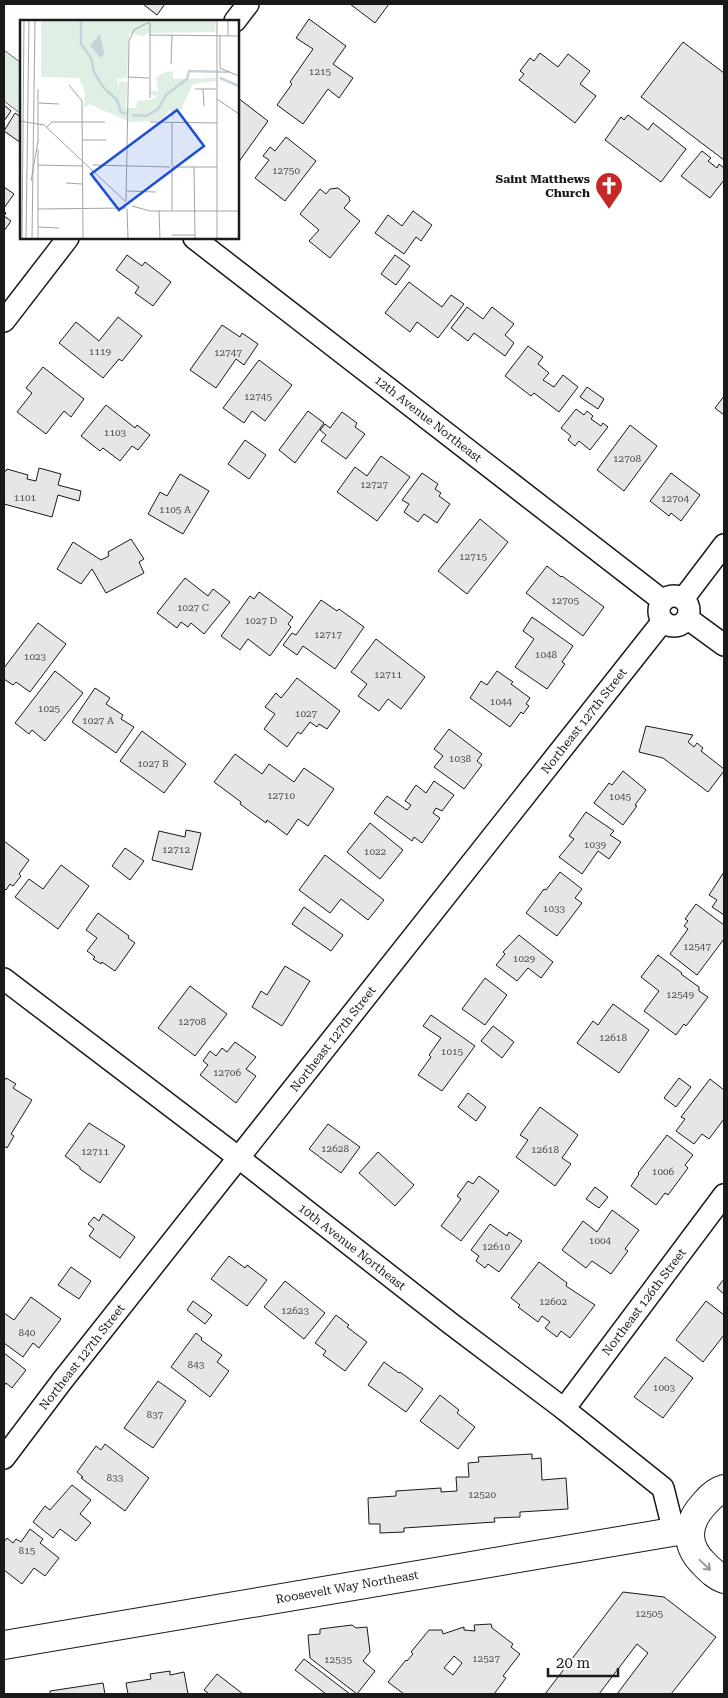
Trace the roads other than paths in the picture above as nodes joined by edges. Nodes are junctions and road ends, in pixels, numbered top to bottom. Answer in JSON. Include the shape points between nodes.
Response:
{"nodes":[{"id":1,"x":248,"y":4,"type":"edge"},
{"id":2,"x":235,"y":20,"type":"edge"},
{"id":3,"x":67,"y":239,"type":"edge"},
{"id":4,"x":195,"y":239,"type":"edge"},
{"id":5,"x":4,"y":321,"type":"edge"},
{"id":6,"x":724,"y":545,"type":"edge"},
{"id":7,"x":674,"y":610,"type":"junction"},
{"id":8,"x":724,"y":645,"type":"edge"},
{"id":9,"x":4,"y":979,"type":"edge"},
{"id":10,"x":239,"y":1158,"type":"junction"},
{"id":11,"x":724,"y":1195,"type":"edge"},
{"id":12,"x":564,"y":1409,"type":"junction"},
{"id":13,"x":4,"y":1458,"type":"edge"},
{"id":14,"x":724,"y":1489,"type":"edge"},
{"id":15,"x":682,"y":1531,"type":"junction"},
{"id":16,"x":724,"y":1579,"type":"edge"},
{"id":17,"x":4,"y":1645,"type":"edge"}],
"edges":[{"from":1,"to":2,"type":"street"},
{"from":3,"to":5,"type":"street"},
{"from":4,"to":7,"type":"street","name":"12th Avenue Northeast"},
{"from":6,"to":7,"type":"street","name":"Northeast 127th Street"},
{"from":7,"to":8,"type":"street","name":"12th Avenue Northeast"},
{"from":7,"to":10,"type":"street","name":"Northeast 127th Street"},
{"from":9,"to":10,"type":"street","name":"10th Avenue Northeast"},
{"from":10,"to":12,"type":"street","name":"10th Avenue Northeast"},
{"from":10,"to":13,"type":"street","name":"Northeast 127th Street"},
{"from":11,"to":12,"type":"street","name":"Northeast 126th Street"},
{"from":12,"to":15,"type":"street","name":"10th Avenue Northeast","via":[[663,1488]]},
{"from":14,"to":15,"type":"main road","via":[[713,1496]]},
{"from":15,"to":16,"type":"main road","one_way":true,"via":[[696,1557]]},
{"from":15,"to":17,"type":"main road","name":"Roosevelt Way Northeast"}]}
